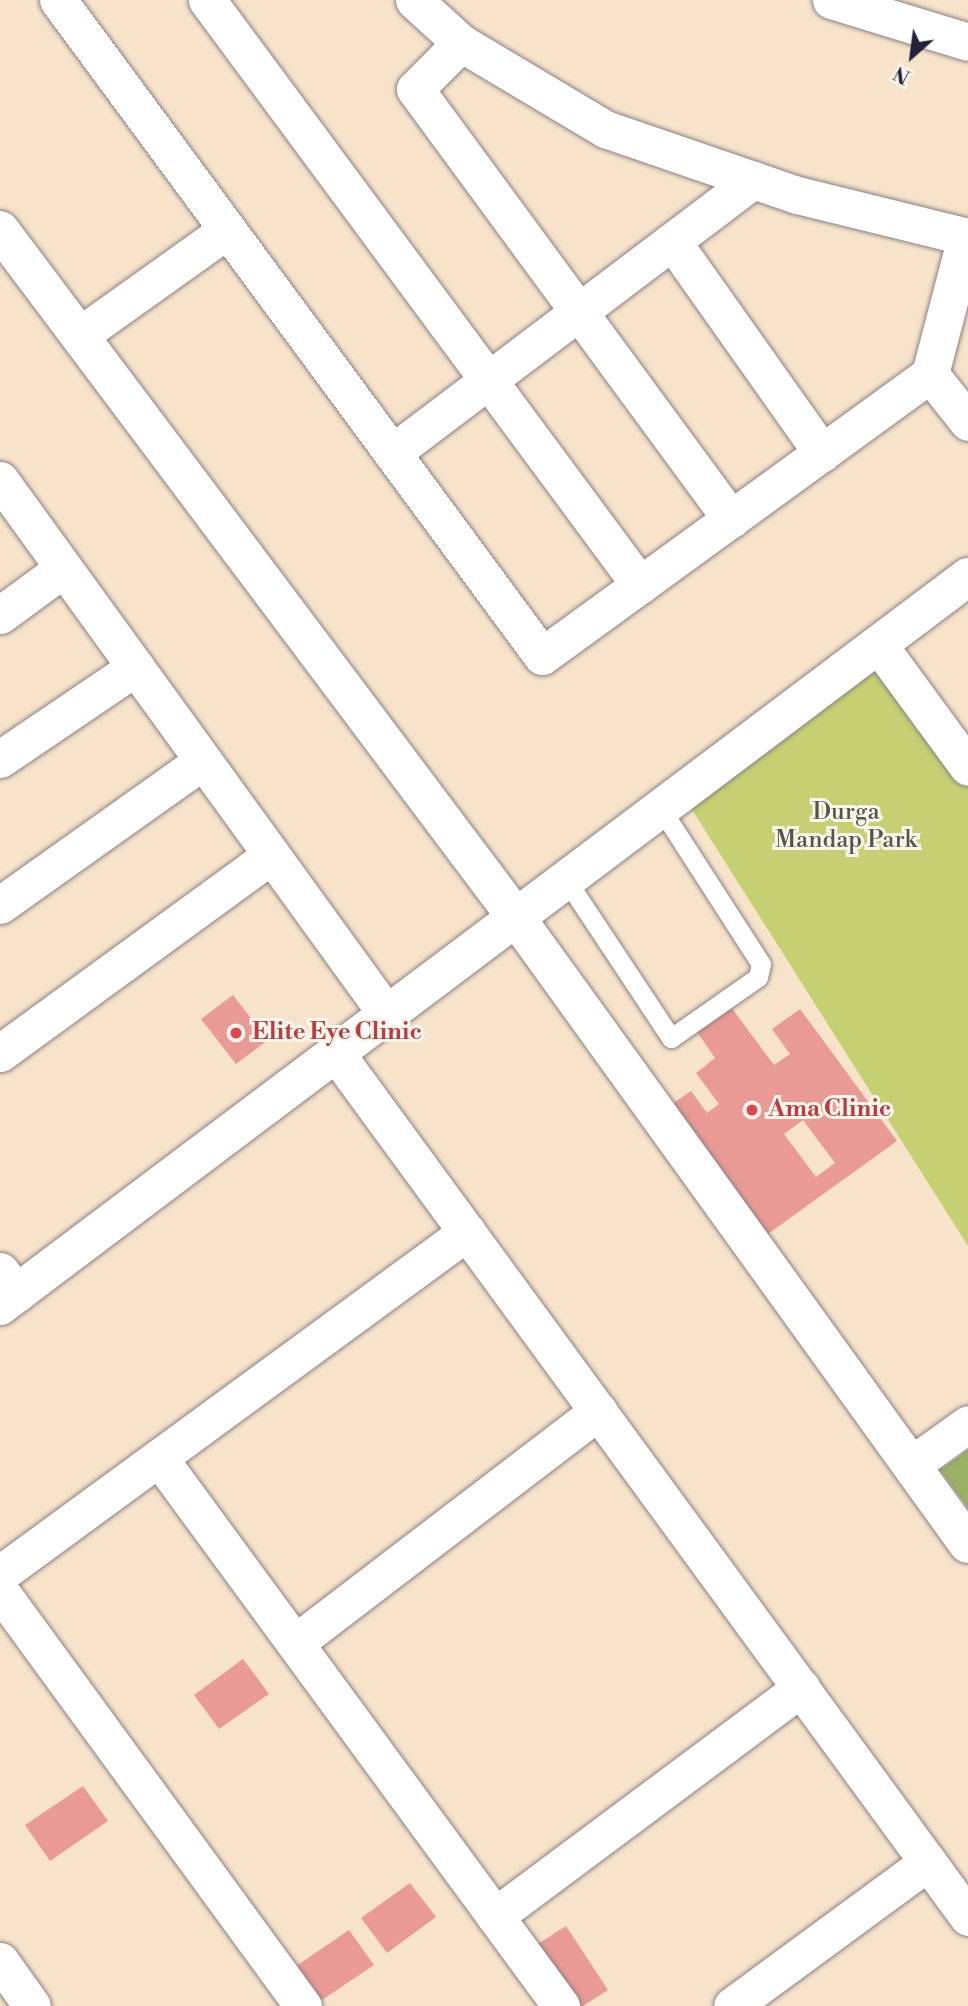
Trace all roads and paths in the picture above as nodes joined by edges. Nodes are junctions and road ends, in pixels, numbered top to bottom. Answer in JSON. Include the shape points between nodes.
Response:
{"nodes":[{"id":1,"x":58,"y":0,"type":"edge"},
{"id":2,"x":207,"y":0,"type":"edge"},
{"id":3,"x":414,"y":0,"type":"edge"},
{"id":4,"x":831,"y":0,"type":"edge"},
{"id":5,"x":968,"y":42,"type":"edge"},
{"id":6,"x":461,"y":43,"type":"junction"},
{"id":7,"x":753,"y":180,"type":"junction"},
{"id":8,"x":0,"y":230,"type":"edge"},
{"id":9,"x":227,"y":230,"type":"junction"},
{"id":10,"x":967,"y":237,"type":"edge"},
{"id":11,"x":672,"y":241,"type":"junction"},
{"id":12,"x":578,"y":312,"type":"junction"},
{"id":13,"x":79,"y":335,"type":"junction"},
{"id":14,"x":930,"y":374,"type":"junction"},
{"id":15,"x":488,"y":380,"type":"junction"},
{"id":16,"x":968,"y":422,"type":"edge"},
{"id":17,"x":392,"y":453,"type":"junction"},
{"id":18,"x":822,"y":453,"type":"junction"},
{"id":19,"x":0,"y":480,"type":"edge"},
{"id":20,"x":730,"y":520,"type":"junction"},
{"id":21,"x":64,"y":568,"type":"junction"},
{"id":22,"x":968,"y":577,"type":"edge"},
{"id":23,"x":640,"y":585,"type":"junction"},
{"id":24,"x":0,"y":615,"type":"edge"},
{"id":25,"x":878,"y":644,"type":"junction"},
{"id":26,"x":136,"y":667,"type":"junction"},
{"id":27,"x":0,"y":759,"type":"edge"},
{"id":28,"x":203,"y":761,"type":"junction"},
{"id":29,"x":968,"y":767,"type":"edge"},
{"id":30,"x":660,"y":807,"type":"junction"},
{"id":31,"x":272,"y":855,"type":"junction"},
{"id":32,"x":565,"y":878,"type":"junction"},
{"id":33,"x":0,"y":905,"type":"edge"},
{"id":34,"x":515,"y":916,"type":"junction"},
{"id":35,"x":386,"y":1013,"type":"junction"},
{"id":36,"x":3,"y":1043,"type":"edge"},
{"id":37,"x":335,"y":1052,"type":"junction"},
{"id":38,"x":467,"y":1232,"type":"junction"},
{"id":39,"x":6,"y":1290,"type":"edge"},
{"id":40,"x":598,"y":1411,"type":"junction"},
{"id":41,"x":968,"y":1424,"type":"edge"},
{"id":42,"x":159,"y":1458,"type":"junction"},
{"id":43,"x":911,"y":1465,"type":"junction"},
{"id":44,"x":968,"y":1544,"type":"edge"},
{"id":45,"x":0,"y":1574,"type":"edge"},
{"id":46,"x":0,"y":1591,"type":"edge"},
{"id":47,"x":295,"y":1643,"type":"junction"},
{"id":48,"x":801,"y":1688,"type":"junction"},
{"id":49,"x":928,"y":1862,"type":"junction"},
{"id":50,"x":495,"y":1916,"type":"junction"},
{"id":51,"x":968,"y":1917,"type":"edge"},
{"id":52,"x":303,"y":2006,"type":"edge"},
{"id":53,"x":561,"y":2006,"type":"edge"},
{"id":54,"x":732,"y":2006,"type":"edge"}],
"edges":[{"from":1,"to":9,"type":"street"},
{"from":2,"to":15,"type":"street"},
{"from":3,"to":6,"type":"street"},
{"from":4,"to":5,"type":"street"},
{"from":6,"to":7,"type":"street","via":[[605,128]]},
{"from":6,"to":12,"type":"street","via":[[415,89]]},
{"from":7,"to":10,"type":"street"},
{"from":7,"to":11,"type":"street"},
{"from":8,"to":13,"type":"street"},
{"from":9,"to":13,"type":"street"},
{"from":9,"to":17,"type":"street"},
{"from":10,"to":14,"type":"street"},
{"from":11,"to":12,"type":"street"},
{"from":11,"to":18,"type":"street"},
{"from":12,"to":15,"type":"street"},
{"from":12,"to":20,"type":"street"},
{"from":13,"to":34,"type":"street"},
{"from":14,"to":16,"type":"street"},
{"from":14,"to":18,"type":"street"},
{"from":15,"to":17,"type":"street"},
{"from":15,"to":23,"type":"street"},
{"from":17,"to":23,"type":"street","via":[[542,656]]},
{"from":18,"to":20,"type":"street"},
{"from":19,"to":21,"type":"street"},
{"from":20,"to":23,"type":"street"},
{"from":21,"to":24,"type":"street"},
{"from":21,"to":26,"type":"street"},
{"from":22,"to":25,"type":"street"},
{"from":25,"to":29,"type":"street"},
{"from":25,"to":30,"type":"street"},
{"from":26,"to":27,"type":"street"},
{"from":26,"to":28,"type":"street"},
{"from":28,"to":31,"type":"street"},
{"from":28,"to":33,"type":"street"},
{"from":30,"to":32,"type":"street"},
{"from":30,"to":32,"type":"lane","via":[[761,964],[758,977],[671,1038]]},
{"from":31,"to":35,"type":"street"},
{"from":31,"to":36,"type":"street"},
{"from":32,"to":34,"type":"street"},
{"from":34,"to":35,"type":"street"},
{"from":34,"to":43,"type":"street"},
{"from":35,"to":37,"type":"street"},
{"from":37,"to":38,"type":"street"},
{"from":37,"to":39,"type":"street"},
{"from":38,"to":40,"type":"street"},
{"from":38,"to":42,"type":"street"},
{"from":40,"to":47,"type":"street"},
{"from":40,"to":48,"type":"street"},
{"from":41,"to":43,"type":"street"},
{"from":42,"to":45,"type":"street"},
{"from":42,"to":47,"type":"street"},
{"from":43,"to":44,"type":"street"},
{"from":46,"to":52,"type":"street"},
{"from":47,"to":50,"type":"street"},
{"from":48,"to":49,"type":"street"},
{"from":48,"to":50,"type":"street"},
{"from":49,"to":51,"type":"street"},
{"from":49,"to":54,"type":"street"},
{"from":50,"to":53,"type":"street"}]}
